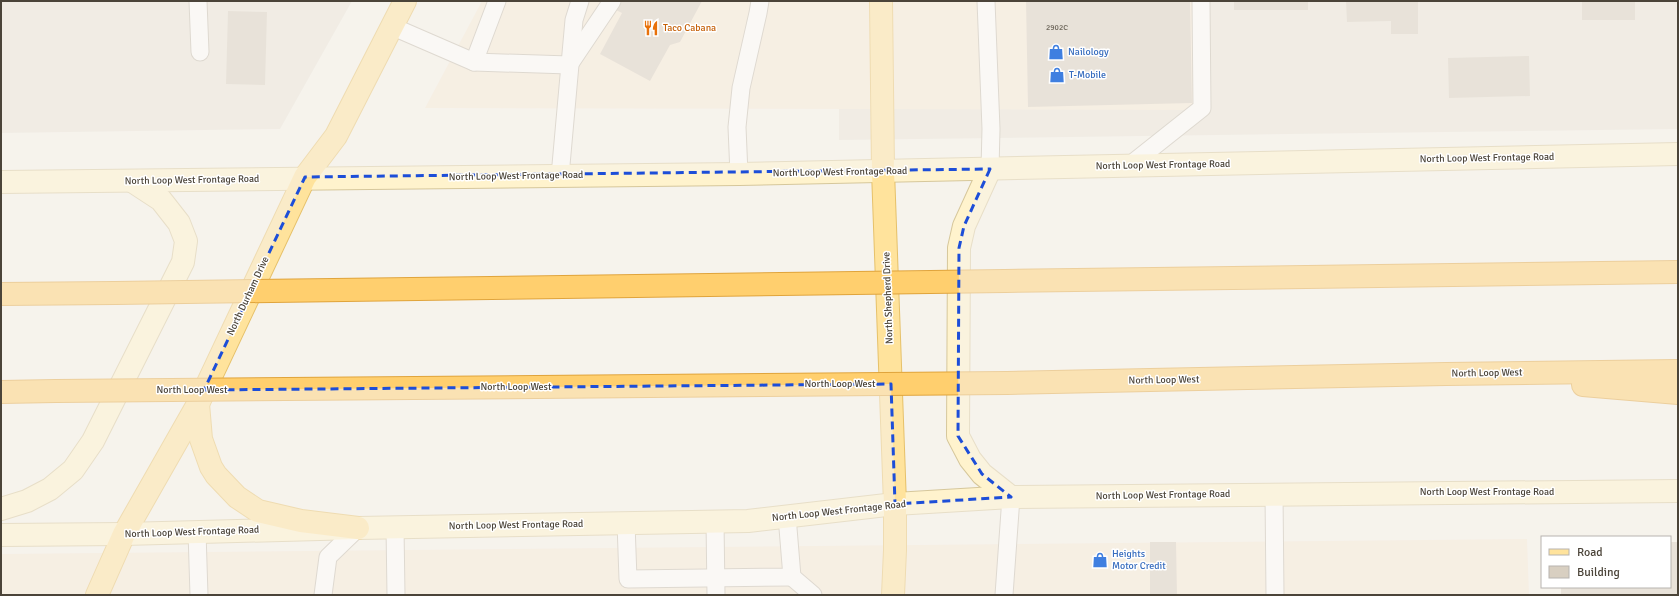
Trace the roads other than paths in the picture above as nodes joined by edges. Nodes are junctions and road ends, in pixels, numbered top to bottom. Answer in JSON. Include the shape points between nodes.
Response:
{"nodes":[{"id":1,"x":198,"y":1,"type":"edge"},
{"id":2,"x":405,"y":1,"type":"edge"},
{"id":3,"x":498,"y":1,"type":"edge"},
{"id":4,"x":580,"y":1,"type":"edge"},
{"id":5,"x":612,"y":1,"type":"edge"},
{"id":6,"x":760,"y":1,"type":"edge"},
{"id":7,"x":881,"y":1,"type":"edge"},
{"id":8,"x":986,"y":1,"type":"edge"},
{"id":9,"x":1201,"y":1,"type":"edge"},
{"id":10,"x":391,"y":26,"type":"junction"},
{"id":11,"x":200,"y":52,"type":"dead end"},
{"id":12,"x":474,"y":62,"type":"junction"},
{"id":13,"x":569,"y":65,"type":"junction"},
{"id":14,"x":1678,"y":154,"type":"edge"},
{"id":15,"x":1129,"y":166,"type":"junction"},
{"id":16,"x":990,"y":169,"type":"junction"},
{"id":17,"x":883,"y":171,"type":"junction"},
{"id":18,"x":739,"y":174,"type":"junction"},
{"id":19,"x":560,"y":176,"type":"junction"},
{"id":20,"x":305,"y":177,"type":"junction"},
{"id":21,"x":132,"y":181,"type":"junction"},
{"id":22,"x":1,"y":182,"type":"edge"},
{"id":23,"x":1678,"y":272,"type":"edge"},
{"id":24,"x":1,"y":294,"type":"edge"},
{"id":25,"x":1678,"y":371,"type":"edge"},
{"id":26,"x":1446,"y":374,"type":"junction"},
{"id":27,"x":1,"y":392,"type":"edge"},
{"id":28,"x":1678,"y":393,"type":"edge"},
{"id":29,"x":198,"y":404,"type":"junction"},
{"id":30,"x":1678,"y":491,"type":"edge"},
{"id":31,"x":1274,"y":494,"type":"junction"},
{"id":32,"x":1011,"y":497,"type":"junction"},
{"id":33,"x":895,"y":504,"type":"junction"},
{"id":34,"x":1,"y":509,"type":"edge"},
{"id":35,"x":787,"y":516,"type":"junction"},
{"id":36,"x":715,"y":521,"type":"junction"},
{"id":37,"x":626,"y":522,"type":"junction"},
{"id":38,"x":395,"y":527,"type":"junction"},
{"id":39,"x":358,"y":528,"type":"junction"},
{"id":40,"x":197,"y":532,"type":"junction"},
{"id":41,"x":124,"y":534,"type":"junction"},
{"id":42,"x":1,"y":535,"type":"edge"},
{"id":43,"x":792,"y":577,"type":"junction"},
{"id":44,"x":716,"y":587,"type":"edge"},
{"id":45,"x":97,"y":595,"type":"edge"},
{"id":46,"x":199,"y":595,"type":"edge"},
{"id":47,"x":323,"y":595,"type":"edge"},
{"id":48,"x":396,"y":595,"type":"edge"},
{"id":49,"x":813,"y":595,"type":"edge"},
{"id":50,"x":893,"y":595,"type":"edge"},
{"id":51,"x":1004,"y":595,"type":"edge"},
{"id":52,"x":1275,"y":595,"type":"edge"}],
"edges":[{"from":1,"to":11,"type":"lane"},
{"from":2,"to":10,"type":"main road","name":"North Durham Drive"},
{"from":3,"to":12,"type":"lane"},
{"from":4,"to":13,"type":"lane","via":[[574,20]]},
{"from":5,"to":13,"type":"lane"},
{"from":6,"to":18,"type":"lane","via":[[741,88],[738,127]]},
{"from":7,"to":17,"type":"main road","name":"North Shepherd Drive"},
{"from":8,"to":16,"type":"lane"},
{"from":9,"to":15,"type":"lane","via":[[1202,108]]},
{"from":10,"to":12,"type":"lane"},
{"from":10,"to":20,"type":"main road","name":"North Durham Drive","via":[[336,136]]},
{"from":12,"to":13,"type":"lane"},
{"from":13,"to":19,"type":"lane"},
{"from":14,"to":15,"type":"main road","name":"North Loop West Frontage Road"},
{"from":15,"to":16,"type":"main road","name":"North Loop West Frontage Road"},
{"from":16,"to":17,"type":"main road","name":"North Loop West Frontage Road"},
{"from":16,"to":32,"type":"main road","via":[[964,226],[959,248],[958,436],[970,459],[982,474]]},
{"from":17,"to":18,"type":"main road","name":"North Loop West Frontage Road"},
{"from":17,"to":33,"type":"main road","name":"North Shepherd Drive"},
{"from":18,"to":19,"type":"main road","name":"North Loop West Frontage Road"},
{"from":19,"to":20,"type":"main road","name":"North Loop West Frontage Road"},
{"from":20,"to":21,"type":"main road","name":"North Loop West Frontage Road"},
{"from":20,"to":29,"type":"main road","name":"North Durham Drive"},
{"from":21,"to":22,"type":"main road","name":"North Loop West Frontage Road"},
{"from":21,"to":34,"type":"main road","via":[[161,200],[179,223],[186,241],[183,262],[93,441],[73,470],[50,489],[26,501]]},
{"from":23,"to":24,"type":"highway","bridge":true},
{"from":25,"to":26,"type":"highway","name":"North Loop West"},
{"from":26,"to":27,"type":"highway","name":"North Loop West","bridge":true,"via":[[1007,383]]},
{"from":26,"to":28,"type":"highway"},
{"from":29,"to":39,"type":"main road","via":[[202,438],[211,466],[237,497],[258,511]]},
{"from":29,"to":41,"type":"main road","name":"North Durham Drive"},
{"from":30,"to":31,"type":"main road","name":"North Loop West Frontage Road"},
{"from":31,"to":32,"type":"main road","name":"North Loop West Frontage Road"},
{"from":31,"to":52,"type":"lane"},
{"from":32,"to":33,"type":"main road","name":"North Loop West Frontage Road"},
{"from":32,"to":51,"type":"lane"},
{"from":33,"to":35,"type":"main road","name":"North Loop West Frontage Road"},
{"from":33,"to":50,"type":"main road","name":"North Shepherd Drive"},
{"from":35,"to":36,"type":"main road","name":"North Loop West Frontage Road"},
{"from":35,"to":43,"type":"lane"},
{"from":36,"to":37,"type":"main road","name":"North Loop West Frontage Road"},
{"from":36,"to":44,"type":"lane"},
{"from":37,"to":38,"type":"main road","name":"North Loop West Frontage Road"},
{"from":37,"to":44,"type":"lane","via":[[628,579]]},
{"from":38,"to":39,"type":"main road","name":"North Loop West Frontage Road"},
{"from":38,"to":48,"type":"lane"},
{"from":39,"to":40,"type":"main road","name":"North Loop West Frontage Road"},
{"from":39,"to":47,"type":"lane","via":[[328,557]]},
{"from":40,"to":41,"type":"main road","name":"North Loop West Frontage Road"},
{"from":40,"to":46,"type":"lane"},
{"from":41,"to":42,"type":"main road","name":"North Loop West Frontage Road"},
{"from":41,"to":45,"type":"main road","name":"North Durham Drive"},
{"from":43,"to":44,"type":"lane"},
{"from":43,"to":49,"type":"lane"}]}
